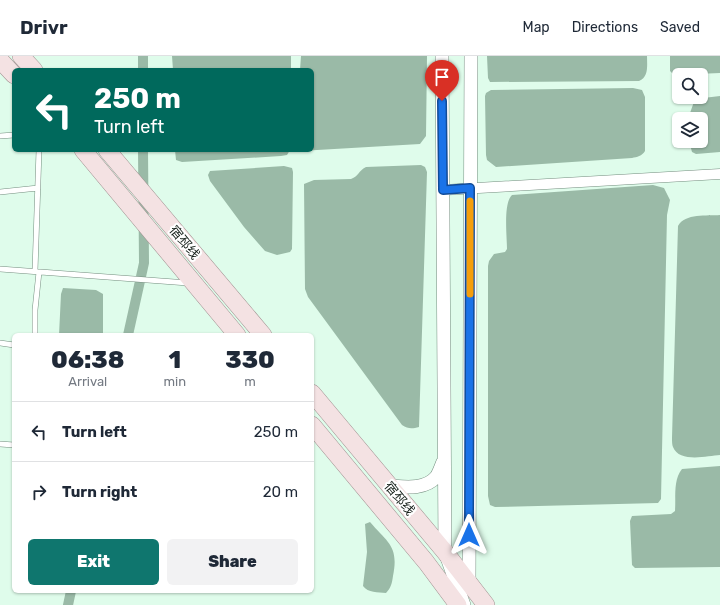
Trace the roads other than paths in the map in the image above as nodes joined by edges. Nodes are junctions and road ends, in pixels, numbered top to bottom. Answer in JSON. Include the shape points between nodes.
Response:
{"nodes":[{"id":1,"x":21,"y":56,"type":"edge"},
{"id":2,"x":442,"y":56,"type":"edge"},
{"id":3,"x":471,"y":56,"type":"edge"},
{"id":4,"x":0,"y":60,"type":"edge"},
{"id":5,"x":32,"y":68,"type":"edge"},
{"id":6,"x":12,"y":73,"type":"edge"},
{"id":7,"x":12,"y":135,"type":"edge"},
{"id":8,"x":0,"y":136,"type":"edge"},
{"id":9,"x":39,"y":152,"type":"edge"},
{"id":10,"x":85,"y":152,"type":"edge"},
{"id":11,"x":109,"y":152,"type":"edge"},
{"id":12,"x":720,"y":174,"type":"edge"},
{"id":13,"x":38,"y":188,"type":"junction"},
{"id":14,"x":470,"y":188,"type":"junction"},
{"id":15,"x":443,"y":190,"type":"junction"},
{"id":16,"x":0,"y":192,"type":"edge"},
{"id":17,"x":0,"y":269,"type":"edge"},
{"id":18,"x":37,"y":272,"type":"junction"},
{"id":19,"x":195,"y":284,"type":"junction"},
{"id":20,"x":35,"y":333,"type":"edge"},
{"id":21,"x":236,"y":333,"type":"edge"},
{"id":22,"x":261,"y":333,"type":"edge"},
{"id":23,"x":0,"y":343,"type":"edge"},
{"id":24,"x":12,"y":345,"type":"edge"},
{"id":25,"x":314,"y":396,"type":"edge"},
{"id":26,"x":314,"y":427,"type":"edge"},
{"id":27,"x":0,"y":444,"type":"edge"},
{"id":28,"x":12,"y":445,"type":"edge"},
{"id":29,"x":444,"y":458,"type":"junction"},
{"id":30,"x":390,"y":486,"type":"junction"},
{"id":31,"x":445,"y":552,"type":"junction"},
{"id":32,"x":468,"y":582,"type":"junction"},
{"id":33,"x":458,"y":605,"type":"edge"},
{"id":34,"x":464,"y":605,"type":"edge"},
{"id":35,"x":469,"y":605,"type":"edge"},
{"id":36,"x":486,"y":605,"type":"edge"}],
"edges":[{"from":1,"to":5,"type":"main road"},
{"from":2,"to":15,"type":"street"},
{"from":3,"to":14,"type":"street"},
{"from":4,"to":6,"type":"main road"},
{"from":7,"to":8,"type":"lane"},
{"from":9,"to":13,"type":"lane"},
{"from":10,"to":19,"type":"main road","name":"宿邳线"},
{"from":11,"to":22,"type":"main road","name":"宿邳线"},
{"from":12,"to":14,"type":"street"},
{"from":13,"to":16,"type":"lane"},
{"from":13,"to":18,"type":"lane"},
{"from":14,"to":15,"type":"street"},
{"from":14,"to":32,"type":"street"},
{"from":15,"to":29,"type":"street"},
{"from":17,"to":18,"type":"lane"},
{"from":18,"to":19,"type":"lane"},
{"from":18,"to":20,"type":"lane"},
{"from":19,"to":21,"type":"main road","name":"宿邳线"},
{"from":23,"to":24,"type":"lane"},
{"from":25,"to":30,"type":"main road","name":"宿邳线"},
{"from":26,"to":33,"type":"main road","name":"宿邳线","via":[[426,562]]},
{"from":27,"to":28,"type":"lane"},
{"from":29,"to":30,"type":"street","via":[[437,476],[429,482],[420,486]]},
{"from":29,"to":31,"type":"street"},
{"from":30,"to":31,"type":"main road","name":"宿邳线"},
{"from":31,"to":32,"type":"main road","name":"宿邳线"},
{"from":31,"to":34,"type":"street"},
{"from":32,"to":35,"type":"street"},
{"from":32,"to":36,"type":"main road","name":"宿邳线"}]}
